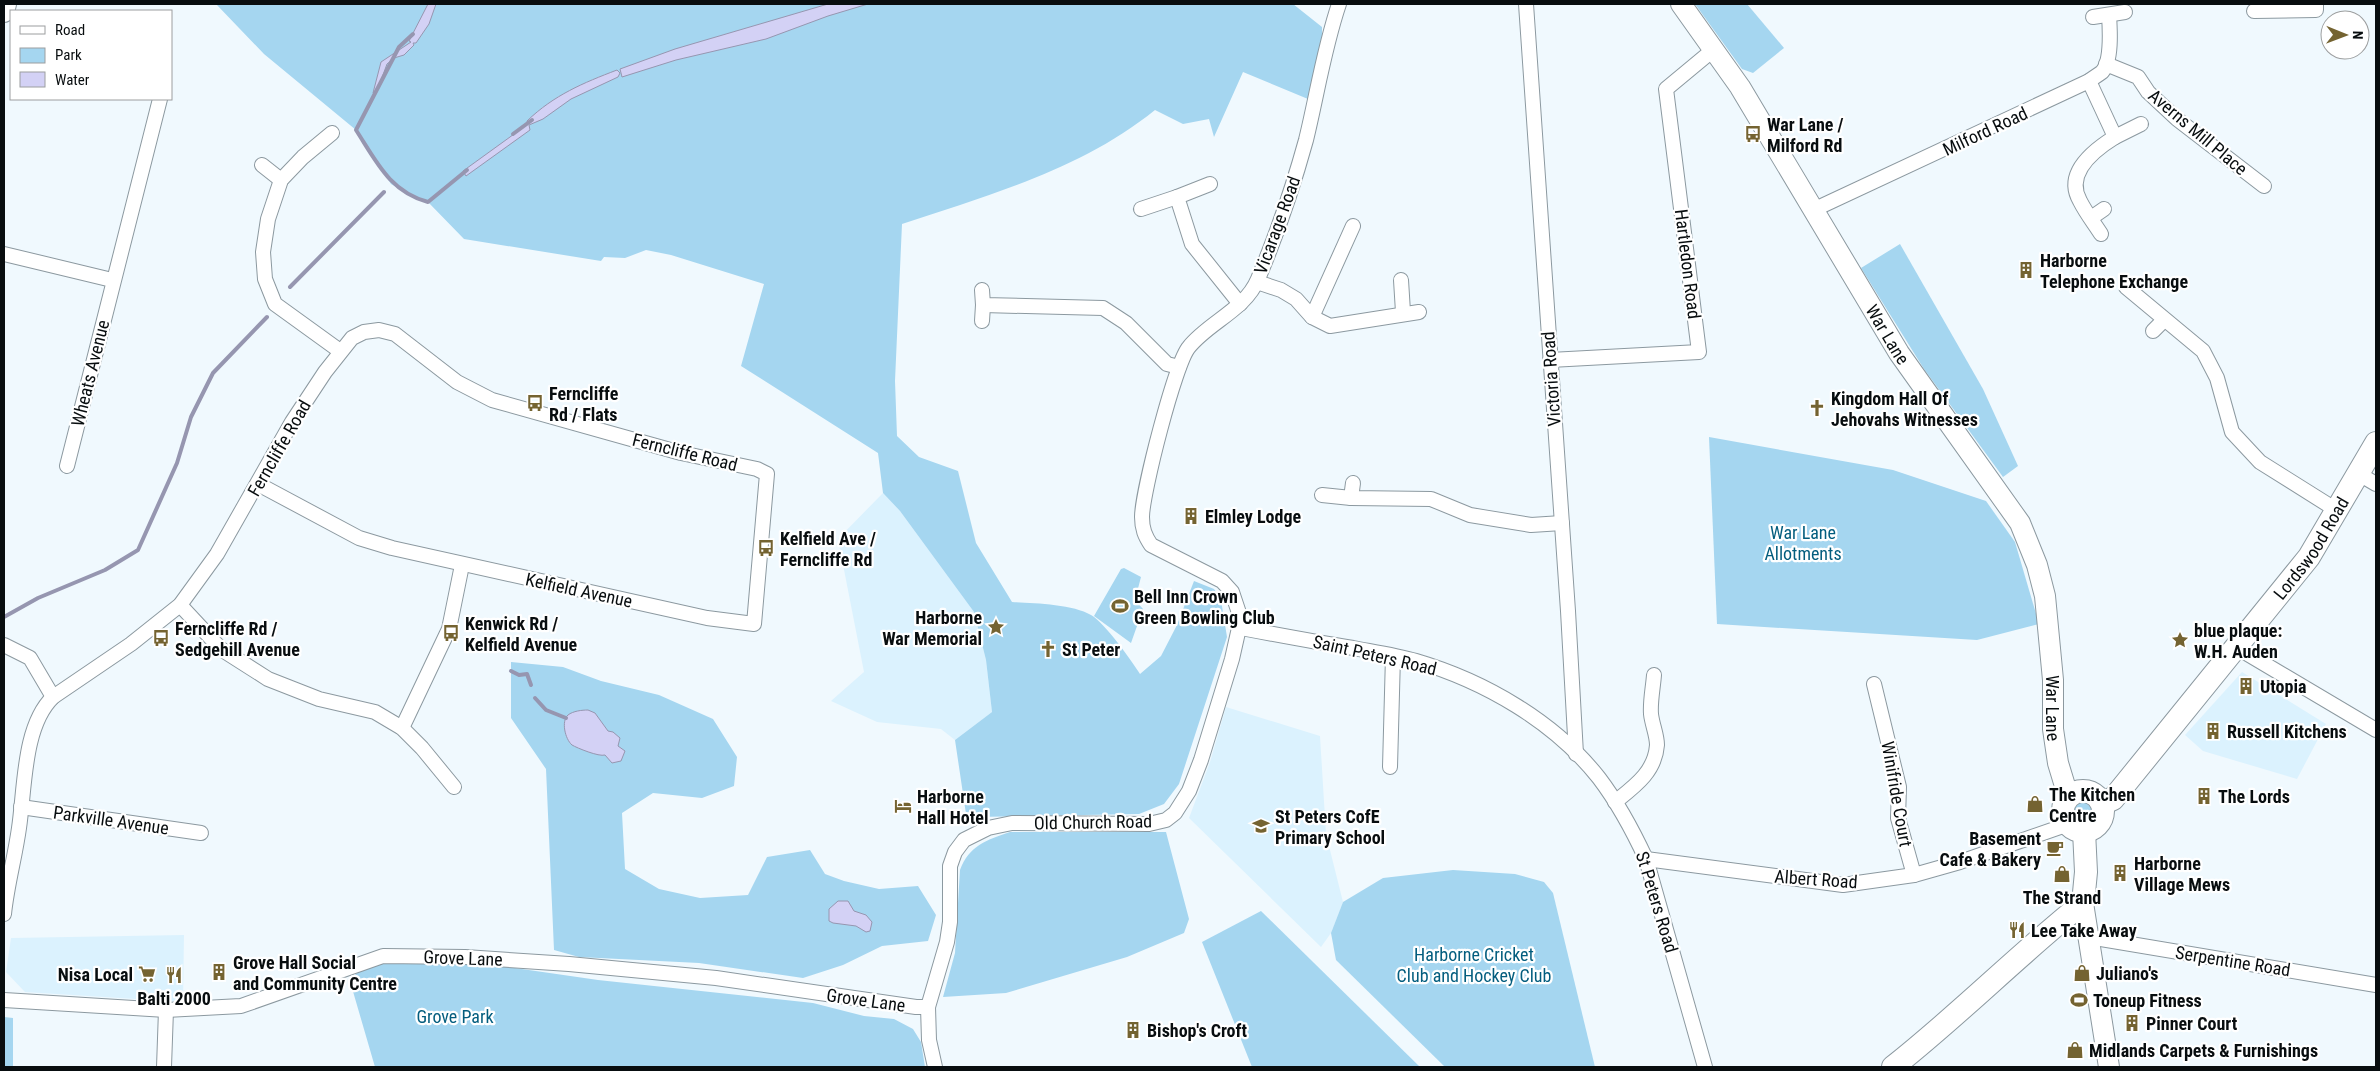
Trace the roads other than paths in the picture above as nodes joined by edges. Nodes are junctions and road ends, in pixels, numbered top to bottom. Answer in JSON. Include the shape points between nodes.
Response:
{"nodes":[{"id":1,"x":6,"y":4,"type":"edge"},
{"id":2,"x":1339,"y":4,"type":"edge"},
{"id":3,"x":1526,"y":4,"type":"edge"},
{"id":4,"x":1681,"y":4,"type":"edge"},
{"id":5,"x":2316,"y":4,"type":"edge"},
{"id":6,"x":2254,"y":10,"type":"dead end"},
{"id":7,"x":4,"y":12,"type":"edge"},
{"id":8,"x":2125,"y":12,"type":"dead end"},
{"id":9,"x":2109,"y":16,"type":"junction"},
{"id":10,"x":2093,"y":17,"type":"dead end"},
{"id":11,"x":1713,"y":50,"type":"junction"},
{"id":12,"x":2106,"y":64,"type":"junction"},
{"id":13,"x":2089,"y":81,"type":"junction"},
{"id":14,"x":160,"y":100,"type":"edge"},
{"id":15,"x":2141,"y":124,"type":"dead end"},
{"id":16,"x":332,"y":133,"type":"dead end"},
{"id":17,"x":2115,"y":137,"type":"junction"},
{"id":18,"x":262,"y":165,"type":"dead end"},
{"id":19,"x":281,"y":180,"type":"junction"},
{"id":20,"x":1210,"y":184,"type":"dead end"},
{"id":21,"x":2264,"y":186,"type":"dead end"},
{"id":22,"x":1177,"y":197,"type":"junction"},
{"id":23,"x":1141,"y":209,"type":"dead end"},
{"id":24,"x":2104,"y":209,"type":"dead end"},
{"id":25,"x":1813,"y":210,"type":"junction"},
{"id":26,"x":2091,"y":218,"type":"junction"},
{"id":27,"x":1352,"y":226,"type":"dead end"},
{"id":28,"x":2101,"y":234,"type":"dead end"},
{"id":29,"x":4,"y":254,"type":"edge"},
{"id":30,"x":112,"y":280,"type":"junction"},
{"id":31,"x":1401,"y":280,"type":"dead end"},
{"id":32,"x":1257,"y":282,"type":"junction"},
{"id":33,"x":2126,"y":287,"type":"dead end"},
{"id":34,"x":982,"y":290,"type":"dead end"},
{"id":35,"x":1240,"y":304,"type":"junction"},
{"id":36,"x":983,"y":305,"type":"junction"},
{"id":37,"x":1403,"y":312,"type":"junction"},
{"id":38,"x":1419,"y":312,"type":"dead end"},
{"id":39,"x":1312,"y":317,"type":"junction"},
{"id":40,"x":2164,"y":320,"type":"junction"},
{"id":41,"x":982,"y":321,"type":"dead end"},
{"id":42,"x":2153,"y":331,"type":"dead end"},
{"id":43,"x":340,"y":351,"type":"junction"},
{"id":44,"x":1550,"y":360,"type":"junction"},
{"id":45,"x":1179,"y":367,"type":"junction"},
{"id":46,"x":2376,"y":443,"type":"edge"},
{"id":47,"x":67,"y":466,"type":"dead end"},
{"id":48,"x":757,"y":469,"type":"joint"},
{"id":49,"x":2368,"y":479,"type":"edge"},
{"id":50,"x":1353,"y":483,"type":"dead end"},
{"id":51,"x":258,"y":484,"type":"junction"},
{"id":52,"x":1322,"y":495,"type":"dead end"},
{"id":53,"x":1351,"y":498,"type":"junction"},
{"id":54,"x":2338,"y":511,"type":"junction"},
{"id":55,"x":1562,"y":523,"type":"junction"},
{"id":56,"x":1166,"y":555,"type":"joint"},
{"id":57,"x":462,"y":565,"type":"junction"},
{"id":58,"x":180,"y":605,"type":"junction"},
{"id":59,"x":1241,"y":628,"type":"junction"},
{"id":60,"x":4,"y":645,"type":"edge"},
{"id":61,"x":2236,"y":647,"type":"junction"},
{"id":62,"x":1393,"y":656,"type":"junction"},
{"id":63,"x":1654,"y":675,"type":"dead end"},
{"id":64,"x":1874,"y":684,"type":"dead end"},
{"id":65,"x":53,"y":697,"type":"junction"},
{"id":66,"x":402,"y":728,"type":"junction"},
{"id":67,"x":2376,"y":730,"type":"edge"},
{"id":68,"x":1576,"y":754,"type":"junction"},
{"id":69,"x":1390,"y":767,"type":"dead end"},
{"id":70,"x":454,"y":787,"type":"dead end"},
{"id":71,"x":2073,"y":794,"type":"junction"},
{"id":72,"x":1615,"y":802,"type":"junction"},
{"id":73,"x":2102,"y":804,"type":"junction"},
{"id":74,"x":21,"y":807,"type":"junction"},
{"id":75,"x":2076,"y":828,"type":"junction"},
{"id":76,"x":201,"y":833,"type":"dead end"},
{"id":77,"x":1646,"y":859,"type":"junction"},
{"id":78,"x":1914,"y":875,"type":"junction"},
{"id":79,"x":2084,"y":903,"type":"junction"},
{"id":80,"x":4,"y":914,"type":"edge"},
{"id":81,"x":2089,"y":937,"type":"junction"},
{"id":82,"x":2376,"y":985,"type":"edge"},
{"id":83,"x":4,"y":1000,"type":"edge"},
{"id":84,"x":928,"y":1007,"type":"junction"},
{"id":85,"x":166,"y":1010,"type":"junction"},
{"id":86,"x":164,"y":1067,"type":"edge"},
{"id":87,"x":935,"y":1067,"type":"edge"},
{"id":88,"x":1706,"y":1067,"type":"edge"},
{"id":89,"x":1893,"y":1067,"type":"edge"},
{"id":90,"x":2109,"y":1067,"type":"edge"}],
"edges":[{"from":1,"to":7,"type":"street"},
{"from":2,"to":32,"type":"street","name":"Vicarage Road","via":[[1292,187]]},
{"from":3,"to":44,"type":"street","name":"Victoria Road"},
{"from":4,"to":11,"type":"street","name":"War Lane"},
{"from":5,"to":6,"type":"street","via":[[2316,10]]},
{"from":8,"to":9,"type":"street"},
{"from":9,"to":10,"type":"street"},
{"from":9,"to":12,"type":"street"},
{"from":11,"to":25,"type":"street","name":"War Lane","via":[[1740,87]]},
{"from":11,"to":44,"type":"street","name":"Hartledon Road","via":[[1666,89],[1699,352]]},
{"from":12,"to":13,"type":"street","name":"Milford Road","via":[[2102,72]]},
{"from":12,"to":21,"type":"street","name":"Averns Mill Place","via":[[2138,77],[2148,92],[2177,119]]},
{"from":13,"to":17,"type":"street"},
{"from":13,"to":25,"type":"street","name":"Milford Road"},
{"from":14,"to":30,"type":"street","name":"Wheats Avenue"},
{"from":15,"to":17,"type":"street"},
{"from":16,"to":19,"type":"street"},
{"from":17,"to":26,"type":"street","via":[[2083,162],[2076,180],[2078,200]]},
{"from":18,"to":19,"type":"street"},
{"from":19,"to":43,"type":"street","via":[[268,219],[263,252],[265,279],[275,304]]},
{"from":20,"to":22,"type":"street"},
{"from":22,"to":23,"type":"street"},
{"from":22,"to":35,"type":"street","via":[[1192,244]]},
{"from":24,"to":26,"type":"street"},
{"from":25,"to":71,"type":"street","name":"War Lane","via":[[1899,353],[2020,523],[2045,596],[2053,680],[2052,729],[2060,771],[2065,786]]},
{"from":26,"to":28,"type":"street"},
{"from":27,"to":39,"type":"street"},
{"from":29,"to":30,"type":"street"},
{"from":30,"to":47,"type":"street","name":"Wheats Avenue"},
{"from":31,"to":37,"type":"street"},
{"from":32,"to":35,"type":"street","name":"Vicarage Road"},
{"from":32,"to":39,"type":"street","via":[[1296,299]]},
{"from":33,"to":40,"type":"street"},
{"from":34,"to":36,"type":"street"},
{"from":35,"to":45,"type":"street","name":"Vicarage Road","via":[[1203,331],[1187,349]]},
{"from":36,"to":41,"type":"street"},
{"from":36,"to":45,"type":"street","via":[[1103,308],[1126,323],[1167,364]]},
{"from":37,"to":38,"type":"street"},
{"from":37,"to":39,"type":"street","via":[[1330,326]]},
{"from":40,"to":42,"type":"street"},
{"from":40,"to":54,"type":"street","via":[[2203,351],[2217,378],[2232,432],[2260,462]]},
{"from":43,"to":48,"type":"street","name":"Ferncliffe Road","via":[[352,338],[364,332],[379,330],[395,334],[457,382],[492,400],[681,453]]},
{"from":43,"to":51,"type":"street","name":"Ferncliffe Road","via":[[292,422]]},
{"from":44,"to":55,"type":"street","name":"Victoria Road"},
{"from":45,"to":56,"type":"street","name":"Vicarage Road","via":[[1143,499],[1144,534],[1151,545]]},
{"from":46,"to":49,"type":"main road","name":"Lordswood Road"},
{"from":48,"to":57,"type":"street","name":"Kelfield Avenue","via":[[767,474],[754,624],[707,618]]},
{"from":49,"to":54,"type":"main road","name":"Lordswood Road"},
{"from":50,"to":53,"type":"street"},
{"from":51,"to":57,"type":"street","name":"Kelfield Avenue","via":[[360,538]]},
{"from":51,"to":58,"type":"street","name":"Ferncliffe Road","via":[[217,554]]},
{"from":52,"to":53,"type":"street"},
{"from":53,"to":55,"type":"street","via":[[1431,499],[1470,515],[1531,526]]},
{"from":54,"to":61,"type":"main road","name":"Lordswood Road","via":[[2309,556]]},
{"from":55,"to":68,"type":"street","name":"Victoria Road"},
{"from":56,"to":59,"type":"street","name":"Old Church Road","via":[[1222,581],[1238,606]]},
{"from":57,"to":66,"type":"street","via":[[449,629]]},
{"from":58,"to":65,"type":"street","name":"Ferncliffe Road","via":[[131,644]]},
{"from":58,"to":66,"type":"street","via":[[221,649],[268,679],[319,699],[375,712]]},
{"from":59,"to":62,"type":"street","name":"Saint Peters Road"},
{"from":59,"to":84,"type":"street","name":"Old Church Road","via":[[1201,760],[1182,803],[1166,820],[1148,824],[1012,823],[988,828],[964,840],[950,866],[947,942]]},
{"from":60,"to":65,"type":"street","via":[[30,658]]},
{"from":61,"to":67,"type":"street"},
{"from":61,"to":73,"type":"main road","name":"Lordswood Road","via":[[2113,799]]},
{"from":62,"to":68,"type":"street","name":"Saint Peters Road","via":[[1475,683],[1540,722]]},
{"from":62,"to":69,"type":"street"},
{"from":63,"to":72,"type":"street","via":[[1651,711],[1657,744],[1654,760],[1639,784]]},
{"from":64,"to":78,"type":"street","name":"Winifride Court","via":[[1899,787],[1898,818]]},
{"from":65,"to":74,"type":"street","name":"Ferncliffe Road","via":[[44,706],[30,747]]},
{"from":66,"to":70,"type":"street"},
{"from":68,"to":72,"type":"street","name":"St Peters Road","via":[[1597,775]]},
{"from":71,"to":73,"type":"main road","via":[[2089,792]]},
{"from":71,"to":75,"type":"main road","via":[[2064,808]]},
{"from":72,"to":77,"type":"street","name":"St Peters Road","via":[[1632,828]]},
{"from":73,"to":75,"type":"main road","via":[[2100,822],[2090,830]]},
{"from":74,"to":76,"type":"street","name":"Parkville Avenue"},
{"from":74,"to":80,"type":"street","name":"Ferncliffe Road"},
{"from":75,"to":78,"type":"street","name":"Albert Road"},
{"from":75,"to":79,"type":"main road","via":[[2086,872]]},
{"from":77,"to":78,"type":"street","name":"Albert Road","via":[[1843,885]]},
{"from":77,"to":88,"type":"street","name":"St Peters Road"},
{"from":79,"to":81,"type":"street"},
{"from":79,"to":89,"type":"main road","via":[[2042,935],[1944,1027]]},
{"from":81,"to":82,"type":"street","name":"Serpentine Road"},
{"from":81,"to":90,"type":"street"},
{"from":83,"to":85,"type":"street","name":"Grove Lane"},
{"from":84,"to":85,"type":"street","name":"Grove Lane","via":[[716,978],[569,964],[465,957],[383,956],[241,1006]]},
{"from":84,"to":87,"type":"street","name":"Old Church Road","via":[[929,1040]]},
{"from":85,"to":86,"type":"street"}]}
